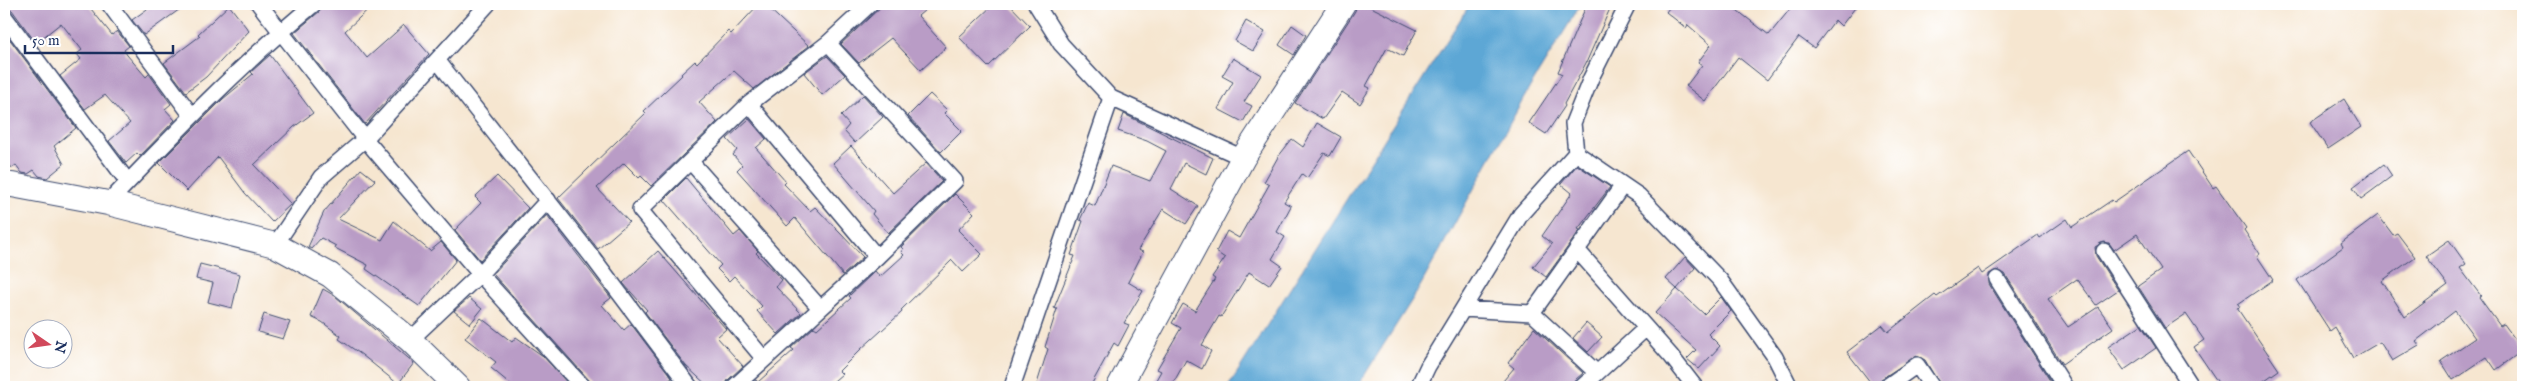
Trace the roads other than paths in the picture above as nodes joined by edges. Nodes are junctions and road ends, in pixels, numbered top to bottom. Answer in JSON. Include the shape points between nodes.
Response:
{"nodes":[{"id":1,"x":109,"y":4,"type":"edge"},
{"id":2,"x":258,"y":4,"type":"edge"},
{"id":3,"x":314,"y":4,"type":"edge"},
{"id":4,"x":488,"y":4,"type":"edge"},
{"id":5,"x":870,"y":4,"type":"edge"},
{"id":6,"x":1036,"y":4,"type":"edge"},
{"id":7,"x":1343,"y":4,"type":"edge"},
{"id":8,"x":1628,"y":4,"type":"edge"},
{"id":9,"x":4,"y":16,"type":"edge"},
{"id":10,"x":281,"y":31,"type":"junction"},
{"id":11,"x":828,"y":43,"type":"junction"},
{"id":12,"x":437,"y":60,"type":"junction"},
{"id":13,"x":1111,"y":98,"type":"junction"},
{"id":14,"x":749,"y":104,"type":"junction"},
{"id":15,"x":192,"y":116,"type":"junction"},
{"id":16,"x":365,"y":139,"type":"junction"},
{"id":17,"x":1576,"y":153,"type":"junction"},
{"id":18,"x":1243,"y":158,"type":"junction"},
{"id":19,"x":691,"y":162,"type":"junction"},
{"id":20,"x":6,"y":181,"type":"edge"},
{"id":21,"x":128,"y":182,"type":"junction"},
{"id":22,"x":1623,"y":185,"type":"junction"},
{"id":23,"x":548,"y":200,"type":"junction"},
{"id":24,"x":108,"y":202,"type":"junction"},
{"id":25,"x":275,"y":245,"type":"junction"},
{"id":26,"x":1578,"y":251,"type":"junction"},
{"id":27,"x":2104,"y":251,"type":"dead end"},
{"id":28,"x":876,"y":257,"type":"junction"},
{"id":29,"x":480,"y":274,"type":"junction"},
{"id":30,"x":1997,"y":278,"type":"dead end"},
{"id":31,"x":820,"y":308,"type":"junction"},
{"id":32,"x":1463,"y":309,"type":"junction"},
{"id":33,"x":1532,"y":313,"type":"junction"},
{"id":34,"x":1646,"y":328,"type":"junction"},
{"id":35,"x":410,"y":340,"type":"junction"},
{"id":36,"x":764,"y":359,"type":"junction"},
{"id":37,"x":1597,"y":373,"type":"junction"},
{"id":38,"x":458,"y":387,"type":"edge"},
{"id":39,"x":583,"y":387,"type":"edge"},
{"id":40,"x":690,"y":387,"type":"edge"},
{"id":41,"x":734,"y":387,"type":"edge"},
{"id":42,"x":1012,"y":387,"type":"edge"},
{"id":43,"x":1119,"y":387,"type":"edge"},
{"id":44,"x":1418,"y":387,"type":"edge"},
{"id":45,"x":1582,"y":387,"type":"edge"},
{"id":46,"x":1695,"y":387,"type":"edge"},
{"id":47,"x":1790,"y":387,"type":"edge"},
{"id":48,"x":1886,"y":387,"type":"edge"},
{"id":49,"x":1932,"y":387,"type":"edge"},
{"id":50,"x":2065,"y":387,"type":"edge"},
{"id":51,"x":2192,"y":387,"type":"edge"}],
"edges":[{"from":1,"to":15,"type":"street"},
{"from":2,"to":10,"type":"street"},
{"from":3,"to":10,"type":"street"},
{"from":4,"to":12,"type":"street"},
{"from":5,"to":11,"type":"street"},
{"from":6,"to":13,"type":"street","via":[[1061,44]]},
{"from":7,"to":18,"type":"main road"},
{"from":8,"to":17,"type":"street","via":[[1591,78],[1573,123]]},
{"from":9,"to":21,"type":"street"},
{"from":10,"to":15,"type":"street"},
{"from":10,"to":16,"type":"street"},
{"from":11,"to":14,"type":"street"},
{"from":11,"to":28,"type":"street","via":[[956,181]]},
{"from":12,"to":16,"type":"street"},
{"from":12,"to":23,"type":"street"},
{"from":13,"to":18,"type":"street"},
{"from":13,"to":42,"type":"street"},
{"from":14,"to":19,"type":"street"},
{"from":14,"to":28,"type":"street"},
{"from":15,"to":21,"type":"street"},
{"from":16,"to":25,"type":"street","via":[[321,177]]},
{"from":16,"to":29,"type":"street"},
{"from":17,"to":22,"type":"street"},
{"from":17,"to":32,"type":"street","via":[[1521,214]]},
{"from":18,"to":43,"type":"main road"},
{"from":19,"to":31,"type":"street"},
{"from":19,"to":36,"type":"street","via":[[640,210]]},
{"from":20,"to":24,"type":"main road"},
{"from":21,"to":24,"type":"street"},
{"from":22,"to":26,"type":"street"},
{"from":22,"to":47,"type":"street","via":[[1639,196],[1720,280],[1775,357]]},
{"from":23,"to":29,"type":"street"},
{"from":23,"to":40,"type":"street"},
{"from":24,"to":25,"type":"main road"},
{"from":25,"to":35,"type":"main road","via":[[330,276]]},
{"from":26,"to":33,"type":"street"},
{"from":26,"to":34,"type":"street"},
{"from":27,"to":51,"type":"street"},
{"from":28,"to":31,"type":"street"},
{"from":29,"to":35,"type":"street"},
{"from":29,"to":39,"type":"street"},
{"from":30,"to":50,"type":"street"},
{"from":31,"to":36,"type":"street"},
{"from":32,"to":33,"type":"street"},
{"from":32,"to":44,"type":"street"},
{"from":33,"to":37,"type":"street"},
{"from":34,"to":37,"type":"street"},
{"from":34,"to":46,"type":"street"},
{"from":35,"to":38,"type":"main road"},
{"from":36,"to":41,"type":"street"},
{"from":37,"to":45,"type":"street"},
{"from":48,"to":49,"type":"street","via":[[1917,365]]}]}
